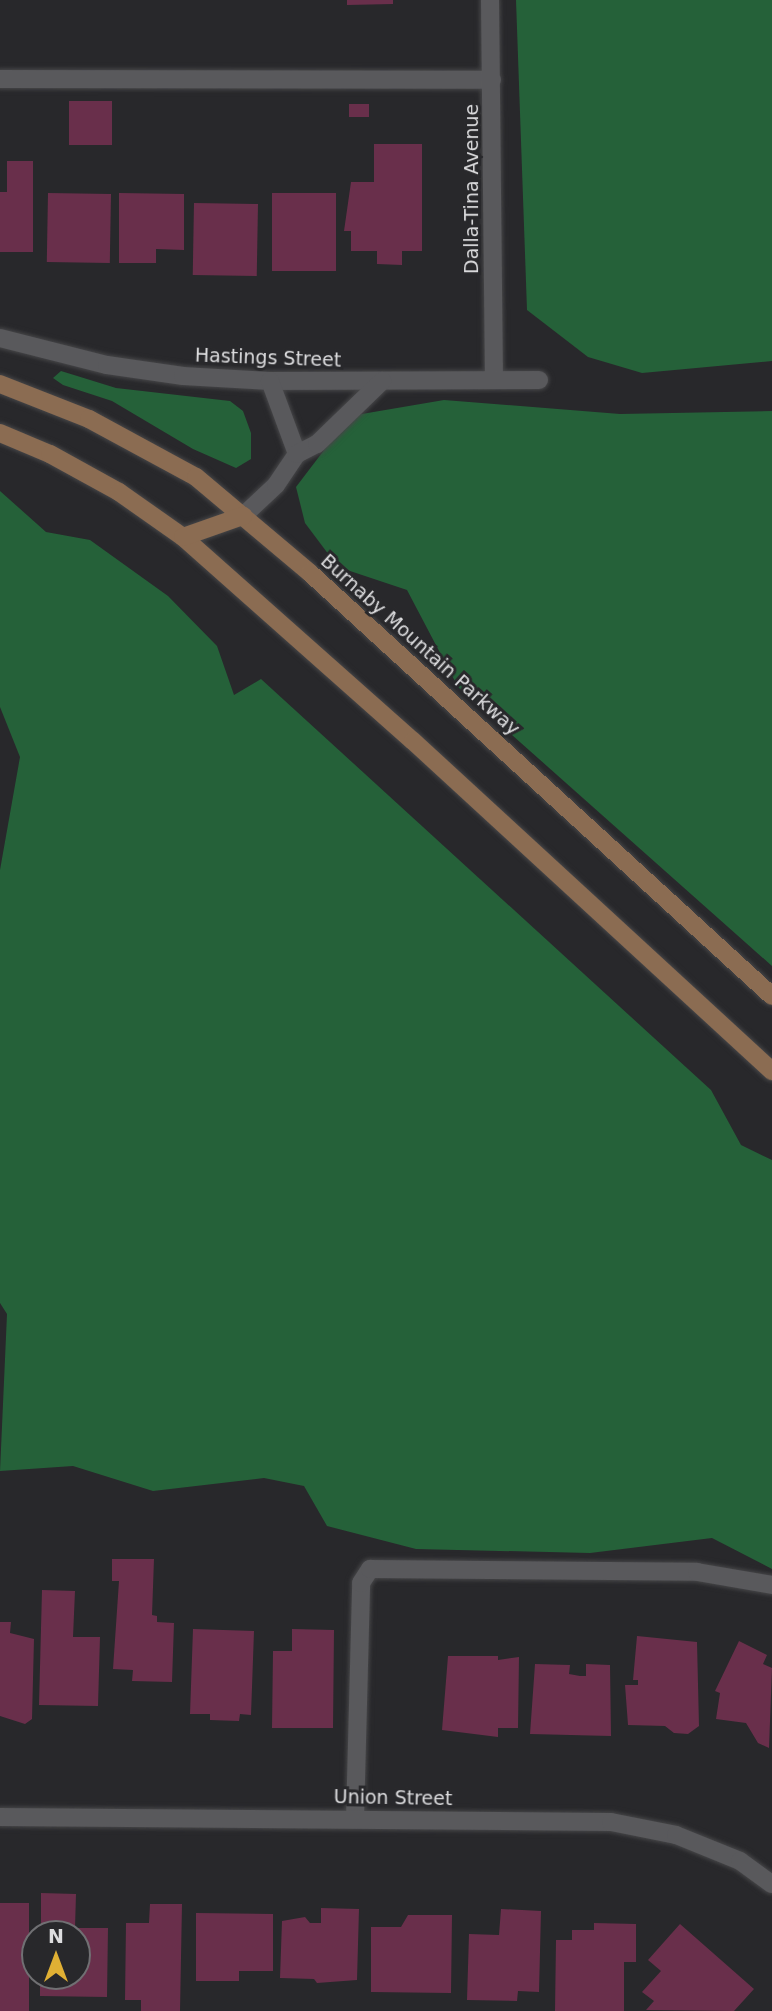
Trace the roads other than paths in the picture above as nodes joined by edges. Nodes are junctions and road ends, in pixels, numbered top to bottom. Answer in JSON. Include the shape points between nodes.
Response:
{"nodes":[{"id":1,"x":490,"y":0,"type":"edge"},
{"id":2,"x":0,"y":79,"type":"edge"},
{"id":3,"x":492,"y":80,"type":"junction"},
{"id":4,"x":0,"y":338,"type":"edge"},
{"id":5,"x":494,"y":378,"type":"junction"},
{"id":6,"x":540,"y":380,"type":"dead end"},
{"id":7,"x":270,"y":381,"type":"junction"},
{"id":8,"x":382,"y":381,"type":"junction"},
{"id":9,"x":0,"y":384,"type":"edge"},
{"id":10,"x":0,"y":433,"type":"edge"},
{"id":11,"x":297,"y":454,"type":"junction"},
{"id":12,"x":243,"y":516,"type":"junction"},
{"id":13,"x":183,"y":537,"type":"junction"},
{"id":14,"x":772,"y":996,"type":"edge"},
{"id":15,"x":772,"y":1071,"type":"edge"},
{"id":16,"x":772,"y":1585,"type":"edge"},
{"id":17,"x":0,"y":1817,"type":"edge"},
{"id":18,"x":355,"y":1819,"type":"junction"},
{"id":19,"x":772,"y":1884,"type":"edge"}],
"edges":[{"from":1,"to":3,"type":"street","name":"Dalla-Tina Avenue"},
{"from":2,"to":3,"type":"street"},
{"from":3,"to":5,"type":"street","name":"Dalla-Tina Avenue"},
{"from":4,"to":7,"type":"street","name":"Hastings Street","via":[[107,365],[183,376]]},
{"from":5,"to":6,"type":"street","name":"Hastings Street"},
{"from":5,"to":8,"type":"street","name":"Hastings Street"},
{"from":7,"to":8,"type":"street","name":"Hastings Street"},
{"from":7,"to":11,"type":"street"},
{"from":8,"to":11,"type":"street","via":[[317,444]]},
{"from":9,"to":12,"type":"main road","name":"Burnaby Mountain Parkway","via":[[89,419],[196,477]]},
{"from":10,"to":13,"type":"main road","via":[[119,492]]},
{"from":11,"to":12,"type":"street","via":[[276,485]]},
{"from":12,"to":13,"type":"main road"},
{"from":12,"to":14,"type":"main road","name":"Burnaby Mountain Parkway"},
{"from":13,"to":15,"type":"main road"},
{"from":16,"to":18,"type":"street","via":[[698,1572],[370,1569],[361,1583]]},
{"from":17,"to":18,"type":"street","name":"Union Street"},
{"from":18,"to":19,"type":"street","name":"Union Street","via":[[611,1822],[676,1835],[740,1861]]}]}
